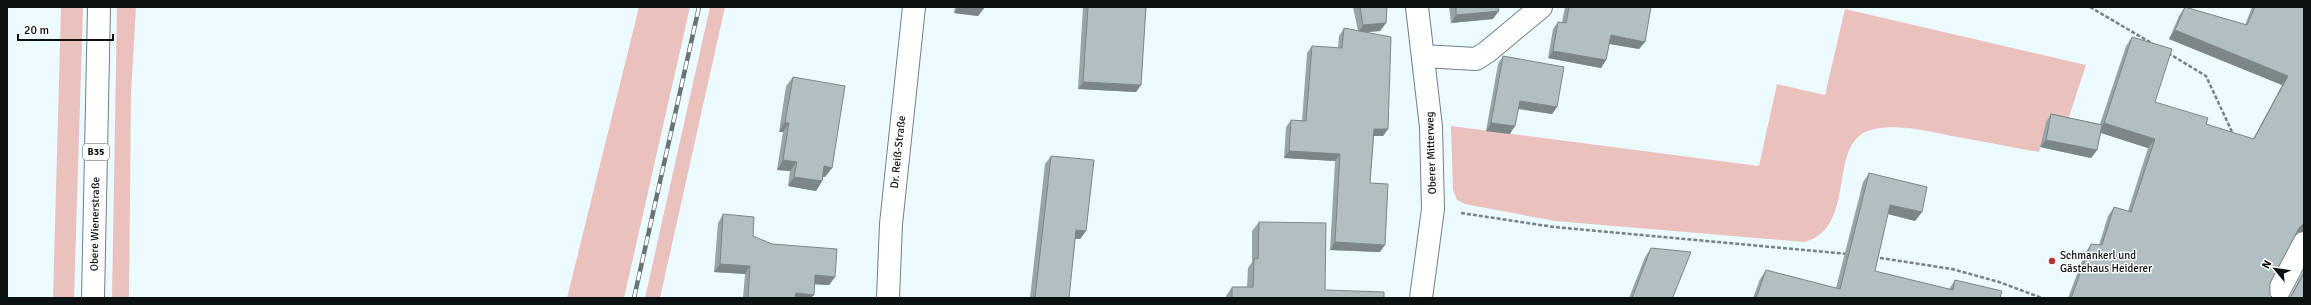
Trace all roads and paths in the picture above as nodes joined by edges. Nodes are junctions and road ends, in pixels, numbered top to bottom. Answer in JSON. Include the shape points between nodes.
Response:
{"nodes":[{"id":1,"x":99,"y":7,"type":"edge"},
{"id":2,"x":914,"y":7,"type":"edge"},
{"id":3,"x":1418,"y":7,"type":"edge"},
{"id":4,"x":1541,"y":7,"type":"edge"},
{"id":5,"x":2090,"y":7,"type":"edge"},
{"id":6,"x":2154,"y":45,"type":"edge"},
{"id":7,"x":2167,"y":52,"type":"edge"},
{"id":8,"x":1423,"y":56,"type":"junction"},
{"id":9,"x":2234,"y":136,"type":"edge"},
{"id":10,"x":1433,"y":209,"type":"junction"},
{"id":11,"x":2304,"y":243,"type":"edge"},
{"id":12,"x":1849,"y":254,"type":"edge"},
{"id":13,"x":1873,"y":257,"type":"edge"},
{"id":14,"x":93,"y":298,"type":"edge"},
{"id":15,"x":888,"y":298,"type":"edge"},
{"id":16,"x":1421,"y":298,"type":"edge"},
{"id":17,"x":2042,"y":298,"type":"edge"},
{"id":18,"x":2275,"y":298,"type":"edge"}],
"edges":[{"from":1,"to":14,"type":"street","name":"Obere Wienerstraße","number":"B35"},
{"from":2,"to":15,"type":"street","name":"Dr. Reiß-Straße","via":[[891,224]]},
{"from":3,"to":8,"type":"street","name":"Oberer Mitterweg"},
{"from":4,"to":8,"type":"street","via":[[1488,52],[1476,59]]},
{"from":5,"to":6,"type":"path"},
{"from":7,"to":9,"type":"path","via":[[2206,76]]},
{"from":8,"to":10,"type":"street","name":"Oberer Mitterweg","via":[[1431,127]]},
{"from":10,"to":12,"type":"path","via":[[1554,227]]},
{"from":10,"to":16,"type":"street","name":"Oberer Mitterweg"},
{"from":11,"to":18,"type":"street"},
{"from":13,"to":17,"type":"path","via":[[1952,269],[1999,282]]}]}
